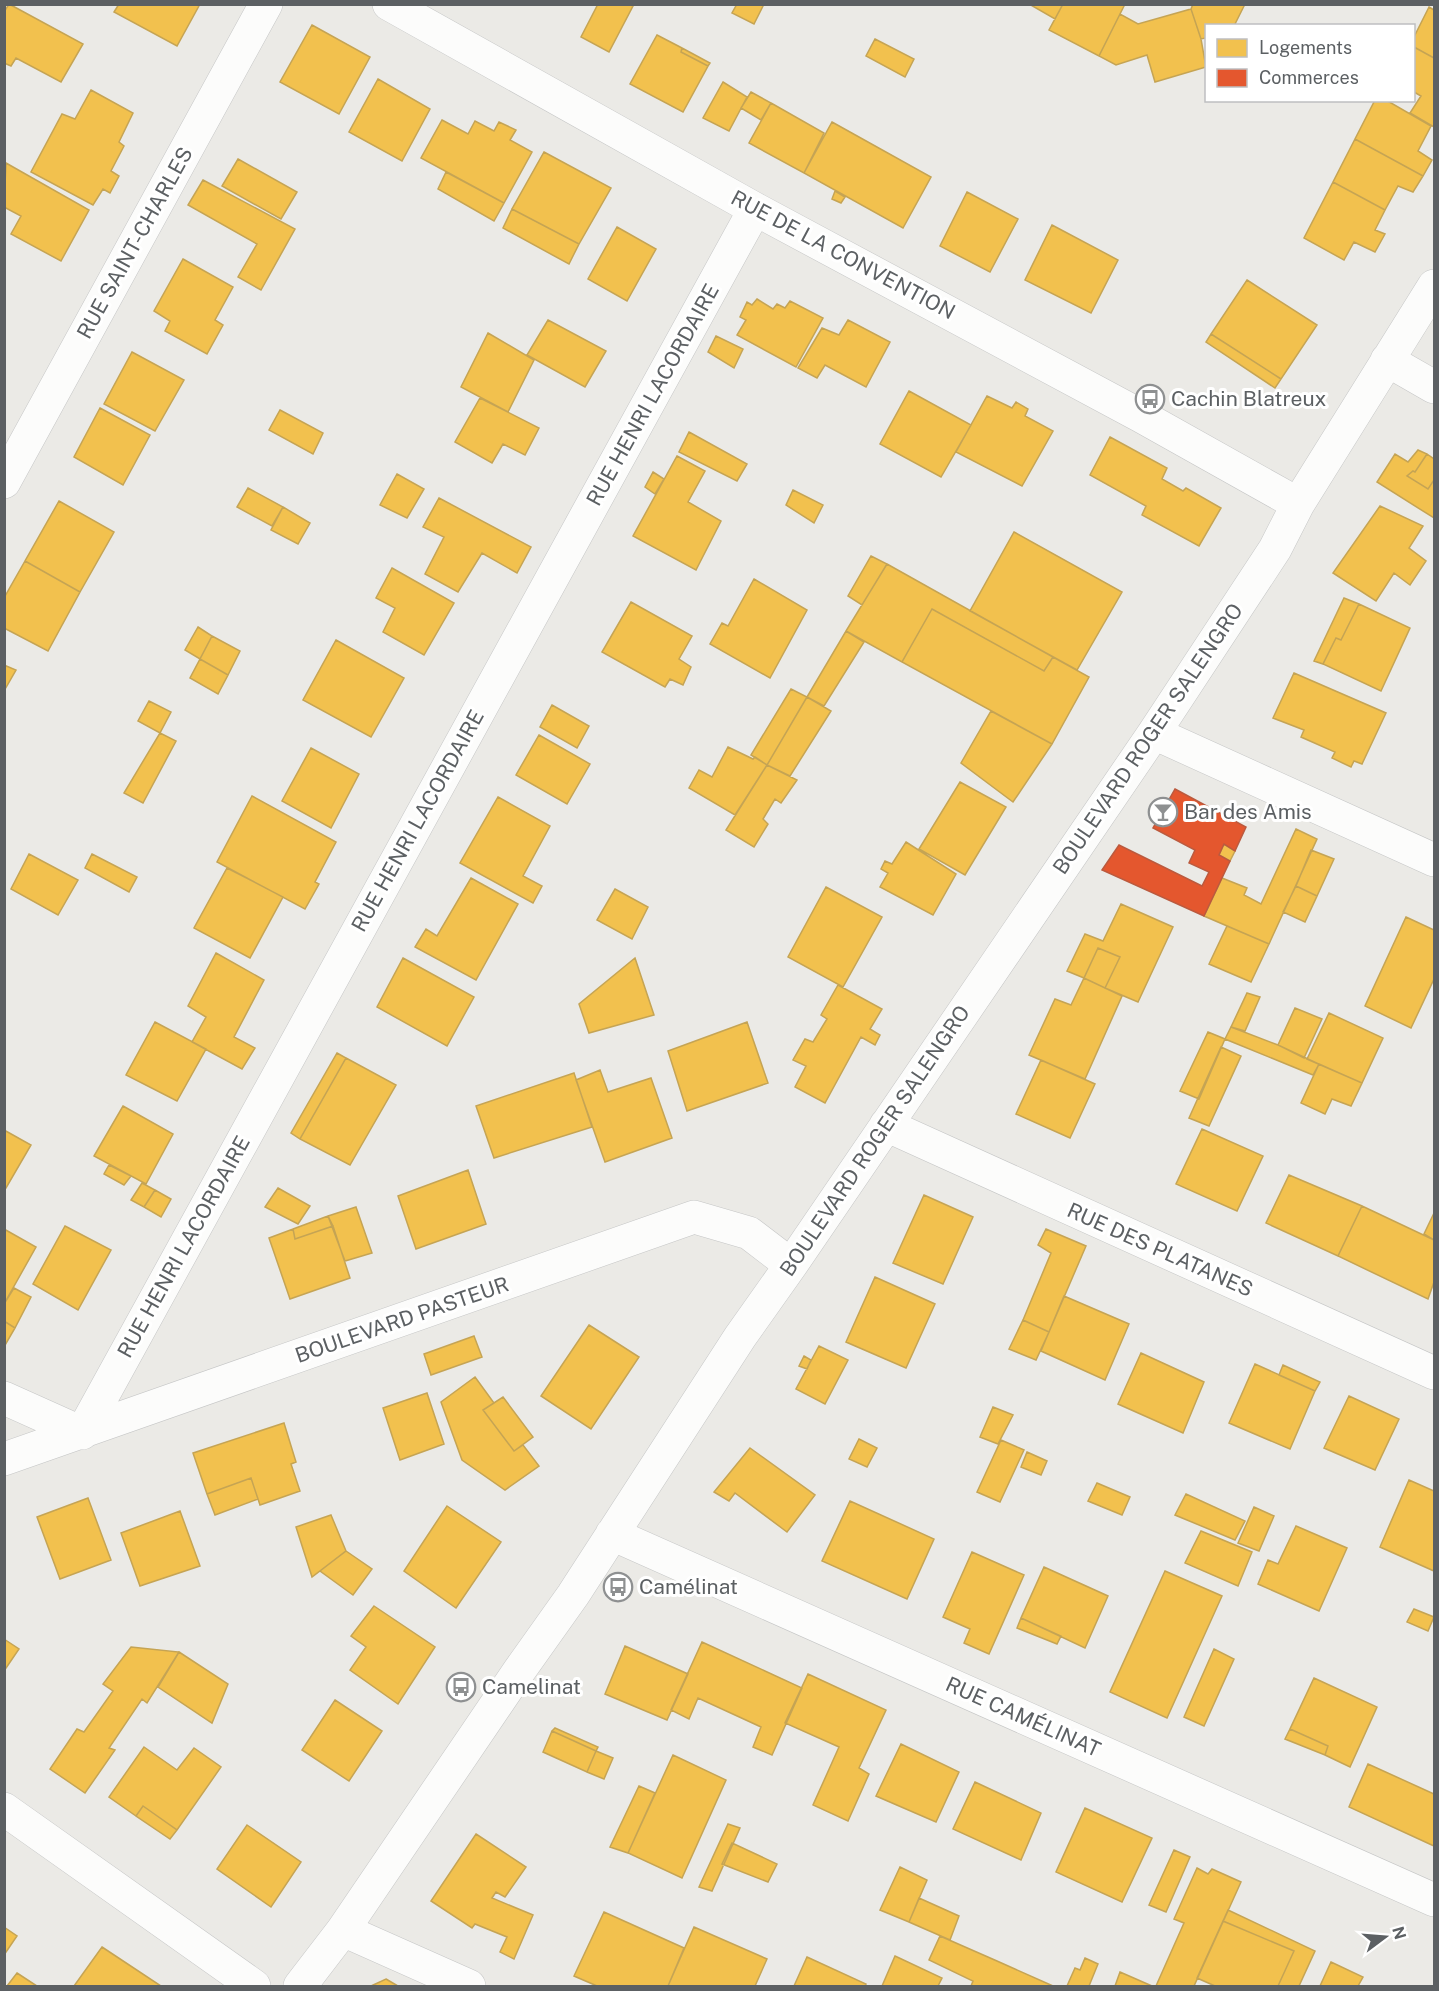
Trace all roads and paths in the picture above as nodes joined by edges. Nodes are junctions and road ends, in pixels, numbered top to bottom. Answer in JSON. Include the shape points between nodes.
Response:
{"nodes":[{"id":1,"x":266,"y":4,"type":"edge"},
{"id":2,"x":389,"y":4,"type":"edge"},
{"id":3,"x":755,"y":209,"type":"junction"},
{"id":4,"x":1434,"y":286,"type":"edge"},
{"id":5,"x":1387,"y":360,"type":"junction"},
{"id":6,"x":1434,"y":387,"type":"edge"},
{"id":7,"x":4,"y":483,"type":"edge"},
{"id":8,"x":1298,"y":504,"type":"junction"},
{"id":9,"x":1154,"y":733,"type":"junction"},
{"id":10,"x":1434,"y":860,"type":"edge"},
{"id":11,"x":886,"y":1125,"type":"junction"},
{"id":12,"x":791,"y":1265,"type":"junction"},
{"id":13,"x":1434,"y":1373,"type":"edge"},
{"id":14,"x":4,"y":1398,"type":"edge"},
{"id":15,"x":82,"y":1433,"type":"junction"},
{"id":16,"x":4,"y":1459,"type":"edge"},
{"id":17,"x":612,"y":1534,"type":"junction"},
{"id":18,"x":4,"y":1809,"type":"edge"},
{"id":19,"x":1434,"y":1900,"type":"edge"},
{"id":20,"x":343,"y":1930,"type":"junction"},
{"id":21,"x":254,"y":1986,"type":"edge"},
{"id":22,"x":300,"y":1986,"type":"edge"},
{"id":23,"x":469,"y":1986,"type":"edge"}],
"edges":[{"from":1,"to":7,"type":"street","name":"RUE SAINT-CHARLES"},
{"from":2,"to":3,"type":"street","name":"RUE DE LA CONVENTION"},
{"from":3,"to":8,"type":"street","name":"RUE DE LA CONVENTION"},
{"from":3,"to":15,"type":"street","name":"RUE HENRI LACORDAIRE"},
{"from":4,"to":5,"type":"street","name":"BOULEVARD ROGER SALENGRO"},
{"from":5,"to":6,"type":"street"},
{"from":5,"to":8,"type":"street","name":"BOULEVARD ROGER SALENGRO"},
{"from":8,"to":9,"type":"street","name":"BOULEVARD ROGER SALENGRO","via":[[1275,549]]},
{"from":9,"to":10,"type":"street"},
{"from":9,"to":11,"type":"street","name":"BOULEVARD ROGER SALENGRO"},
{"from":11,"to":12,"type":"street","name":"BOULEVARD ROGER SALENGRO"},
{"from":11,"to":13,"type":"street","name":"RUE DES PLATANES"},
{"from":12,"to":15,"type":"street","name":"BOULEVARD PASTEUR","via":[[749,1233],[694,1217]]},
{"from":12,"to":17,"type":"street","name":"BOULEVARD ROGER SALENGRO"},
{"from":14,"to":15,"type":"street"},
{"from":15,"to":16,"type":"street","name":"BOULEVARD PASTEUR"},
{"from":17,"to":19,"type":"street","name":"RUE CAMÉLINAT"},
{"from":17,"to":20,"type":"street","name":"BOULEVARD ROGER SALENGRO"},
{"from":18,"to":21,"type":"street"},
{"from":20,"to":22,"type":"street","name":"BOULEVARD ROGER SALENGRO"},
{"from":20,"to":23,"type":"street"}]}
